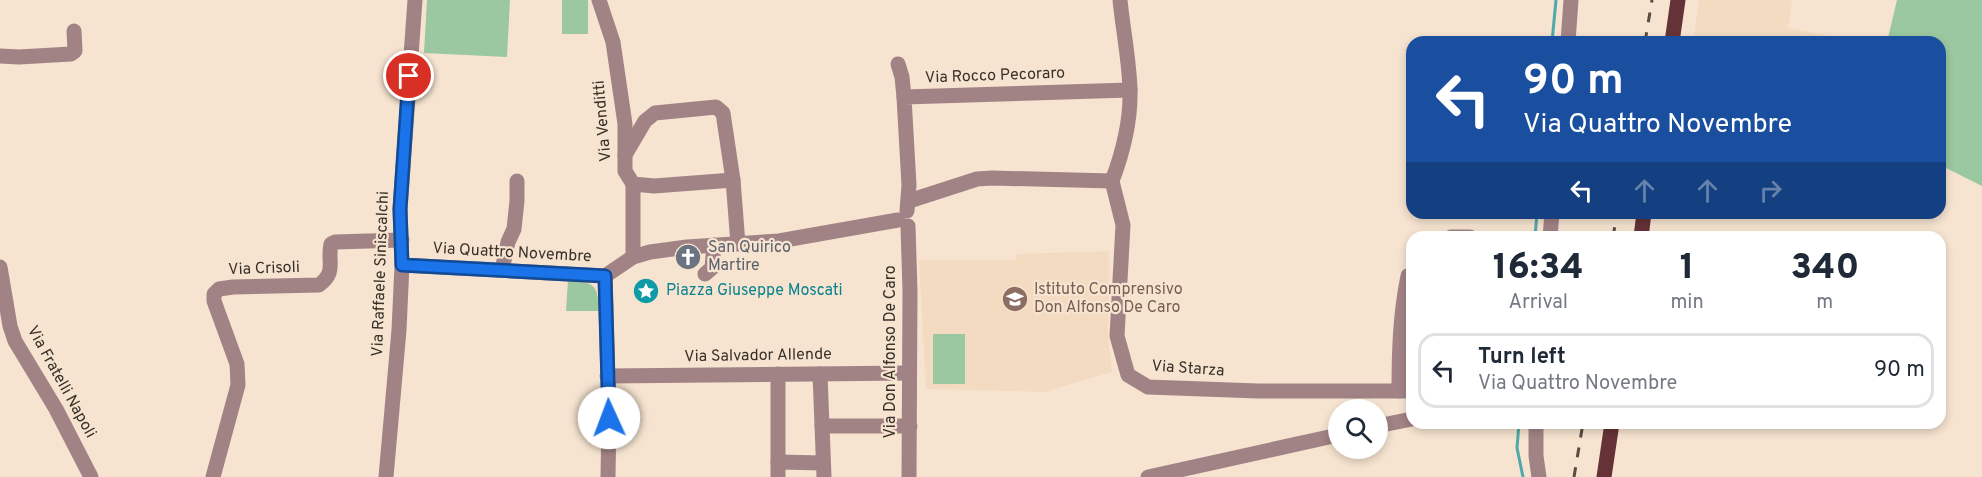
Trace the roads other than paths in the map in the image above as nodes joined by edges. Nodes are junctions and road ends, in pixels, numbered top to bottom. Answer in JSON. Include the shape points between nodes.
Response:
{"nodes":[{"id":1,"x":414,"y":0,"type":"edge"},
{"id":2,"x":599,"y":0,"type":"edge"},
{"id":3,"x":1120,"y":0,"type":"edge"},
{"id":4,"x":1571,"y":0,"type":"edge"},
{"id":5,"x":1678,"y":0,"type":"edge"},
{"id":6,"x":74,"y":31,"type":"dead end"},
{"id":7,"x":1568,"y":36,"type":"edge"},
{"id":8,"x":1672,"y":36,"type":"edge"},
{"id":9,"x":0,"y":56,"type":"edge"},
{"id":10,"x":898,"y":64,"type":"dead end"},
{"id":11,"x":1130,"y":90,"type":"junction"},
{"id":12,"x":904,"y":96,"type":"junction"},
{"id":13,"x":627,"y":148,"type":"junction"},
{"id":14,"x":733,"y":180,"type":"junction"},
{"id":15,"x":517,"y":181,"type":"dead end"},
{"id":16,"x":1112,"y":181,"type":"junction"},
{"id":17,"x":633,"y":184,"type":"junction"},
{"id":18,"x":906,"y":215,"type":"junction"},
{"id":19,"x":402,"y":240,"type":"junction"},
{"id":20,"x":738,"y":244,"type":"junction"},
{"id":21,"x":714,"y":246,"type":"junction"},
{"id":22,"x":633,"y":257,"type":"junction"},
{"id":23,"x":402,"y":265,"type":"junction"},
{"id":24,"x":0,"y":267,"type":"edge"},
{"id":25,"x":502,"y":270,"type":"junction"},
{"id":26,"x":705,"y":274,"type":"dead end"},
{"id":27,"x":605,"y":276,"type":"junction"},
{"id":28,"x":1406,"y":285,"type":"edge"},
{"id":29,"x":909,"y":373,"type":"junction"},
{"id":30,"x":778,"y":374,"type":"junction"},
{"id":31,"x":820,"y":374,"type":"junction"},
{"id":32,"x":607,"y":376,"type":"junction"},
{"id":33,"x":1405,"y":391,"type":"edge"},
{"id":34,"x":1406,"y":420,"type":"edge"},
{"id":35,"x":1388,"y":424,"type":"edge"},
{"id":36,"x":822,"y":426,"type":"junction"},
{"id":37,"x":910,"y":426,"type":"junction"},
{"id":38,"x":1536,"y":429,"type":"edge"},
{"id":39,"x":1611,"y":429,"type":"edge"},
{"id":40,"x":1328,"y":437,"type":"edge"},
{"id":41,"x":778,"y":469,"type":"edge"},
{"id":42,"x":823,"y":470,"type":"edge"},
{"id":43,"x":91,"y":477,"type":"edge"},
{"id":44,"x":213,"y":477,"type":"edge"},
{"id":45,"x":386,"y":477,"type":"edge"},
{"id":46,"x":608,"y":477,"type":"edge"},
{"id":47,"x":909,"y":477,"type":"edge"},
{"id":48,"x":1148,"y":477,"type":"edge"},
{"id":49,"x":1539,"y":477,"type":"edge"},
{"id":50,"x":1604,"y":477,"type":"edge"}],
"edges":[{"from":1,"to":19,"type":"street","name":"Via Raffaele Siniscalchi","via":[[400,209]]},
{"from":2,"to":13,"type":"street","name":"Via Venditti","via":[[613,42]]},
{"from":3,"to":11,"type":"street"},
{"from":4,"to":7,"type":"street"},
{"from":5,"to":8,"type":"main road"},
{"from":6,"to":9,"type":"street","via":[[75,51],[70,54]]},
{"from":10,"to":12,"type":"street"},
{"from":11,"to":12,"type":"street","name":"Via Rocco Pecoraro"},
{"from":11,"to":16,"type":"street","via":[[1128,121]]},
{"from":12,"to":18,"type":"street","name":"Via Rocco Pecoraro"},
{"from":13,"to":14,"type":"street","via":[[645,121],[655,114],[716,107],[723,113]]},
{"from":13,"to":17,"type":"street","name":"Via Venditti","via":[[626,171]]},
{"from":14,"to":17,"type":"street"},
{"from":14,"to":20,"type":"street"},
{"from":15,"to":25,"type":"street","via":[[514,229]]},
{"from":16,"to":18,"type":"street","via":[[977,179]]},
{"from":16,"to":33,"type":"street","name":"Via Starza","via":[[1123,225],[1117,336],[1128,375],[1148,387]]},
{"from":17,"to":22,"type":"street","name":"Via Venditti"},
{"from":18,"to":20,"type":"street","name":"Via Quattro Novembre","via":[[779,241]]},
{"from":18,"to":29,"type":"street","name":"Via Don Alfonso De Caro"},
{"from":19,"to":23,"type":"street","name":"Via Raffaele Siniscalchi"},
{"from":19,"to":44,"type":"street","name":"Via Crisoli","via":[[331,244],[330,273],[319,285],[233,287],[214,294],[239,375]]},
{"from":20,"to":21,"type":"street","name":"Via Quattro Novembre"},
{"from":21,"to":22,"type":"street","name":"Via Quattro Novembre"},
{"from":21,"to":26,"type":"street","via":[[712,268]]},
{"from":22,"to":27,"type":"street","name":"Via Quattro Novembre"},
{"from":23,"to":25,"type":"street","name":"Via Quattro Novembre"},
{"from":23,"to":45,"type":"street","name":"Via Raffaele Siniscalchi"},
{"from":24,"to":43,"type":"street","name":"Via Fratelli Napoli","via":[[15,341]]},
{"from":25,"to":27,"type":"street","name":"Via Quattro Novembre"},
{"from":27,"to":32,"type":"street"},
{"from":28,"to":33,"type":"street","name":"Via Starza"},
{"from":29,"to":31,"type":"street","name":"Via Salvador Allende"},
{"from":29,"to":37,"type":"street","name":"Via Don Alfonso De Caro"},
{"from":30,"to":31,"type":"street","name":"Via Salvador Allende"},
{"from":30,"to":32,"type":"street","name":"Via Salvador Allende"},
{"from":30,"to":41,"type":"street"},
{"from":31,"to":36,"type":"street"},
{"from":32,"to":46,"type":"street"},
{"from":34,"to":35,"type":"street"},
{"from":36,"to":37,"type":"street"},
{"from":36,"to":42,"type":"street"},
{"from":37,"to":47,"type":"street","name":"Via Don Alfonso De Caro"},
{"from":38,"to":49,"type":"street"},
{"from":39,"to":50,"type":"main road"},
{"from":40,"to":48,"type":"street"},
{"from":41,"to":42,"type":"street"}]}
